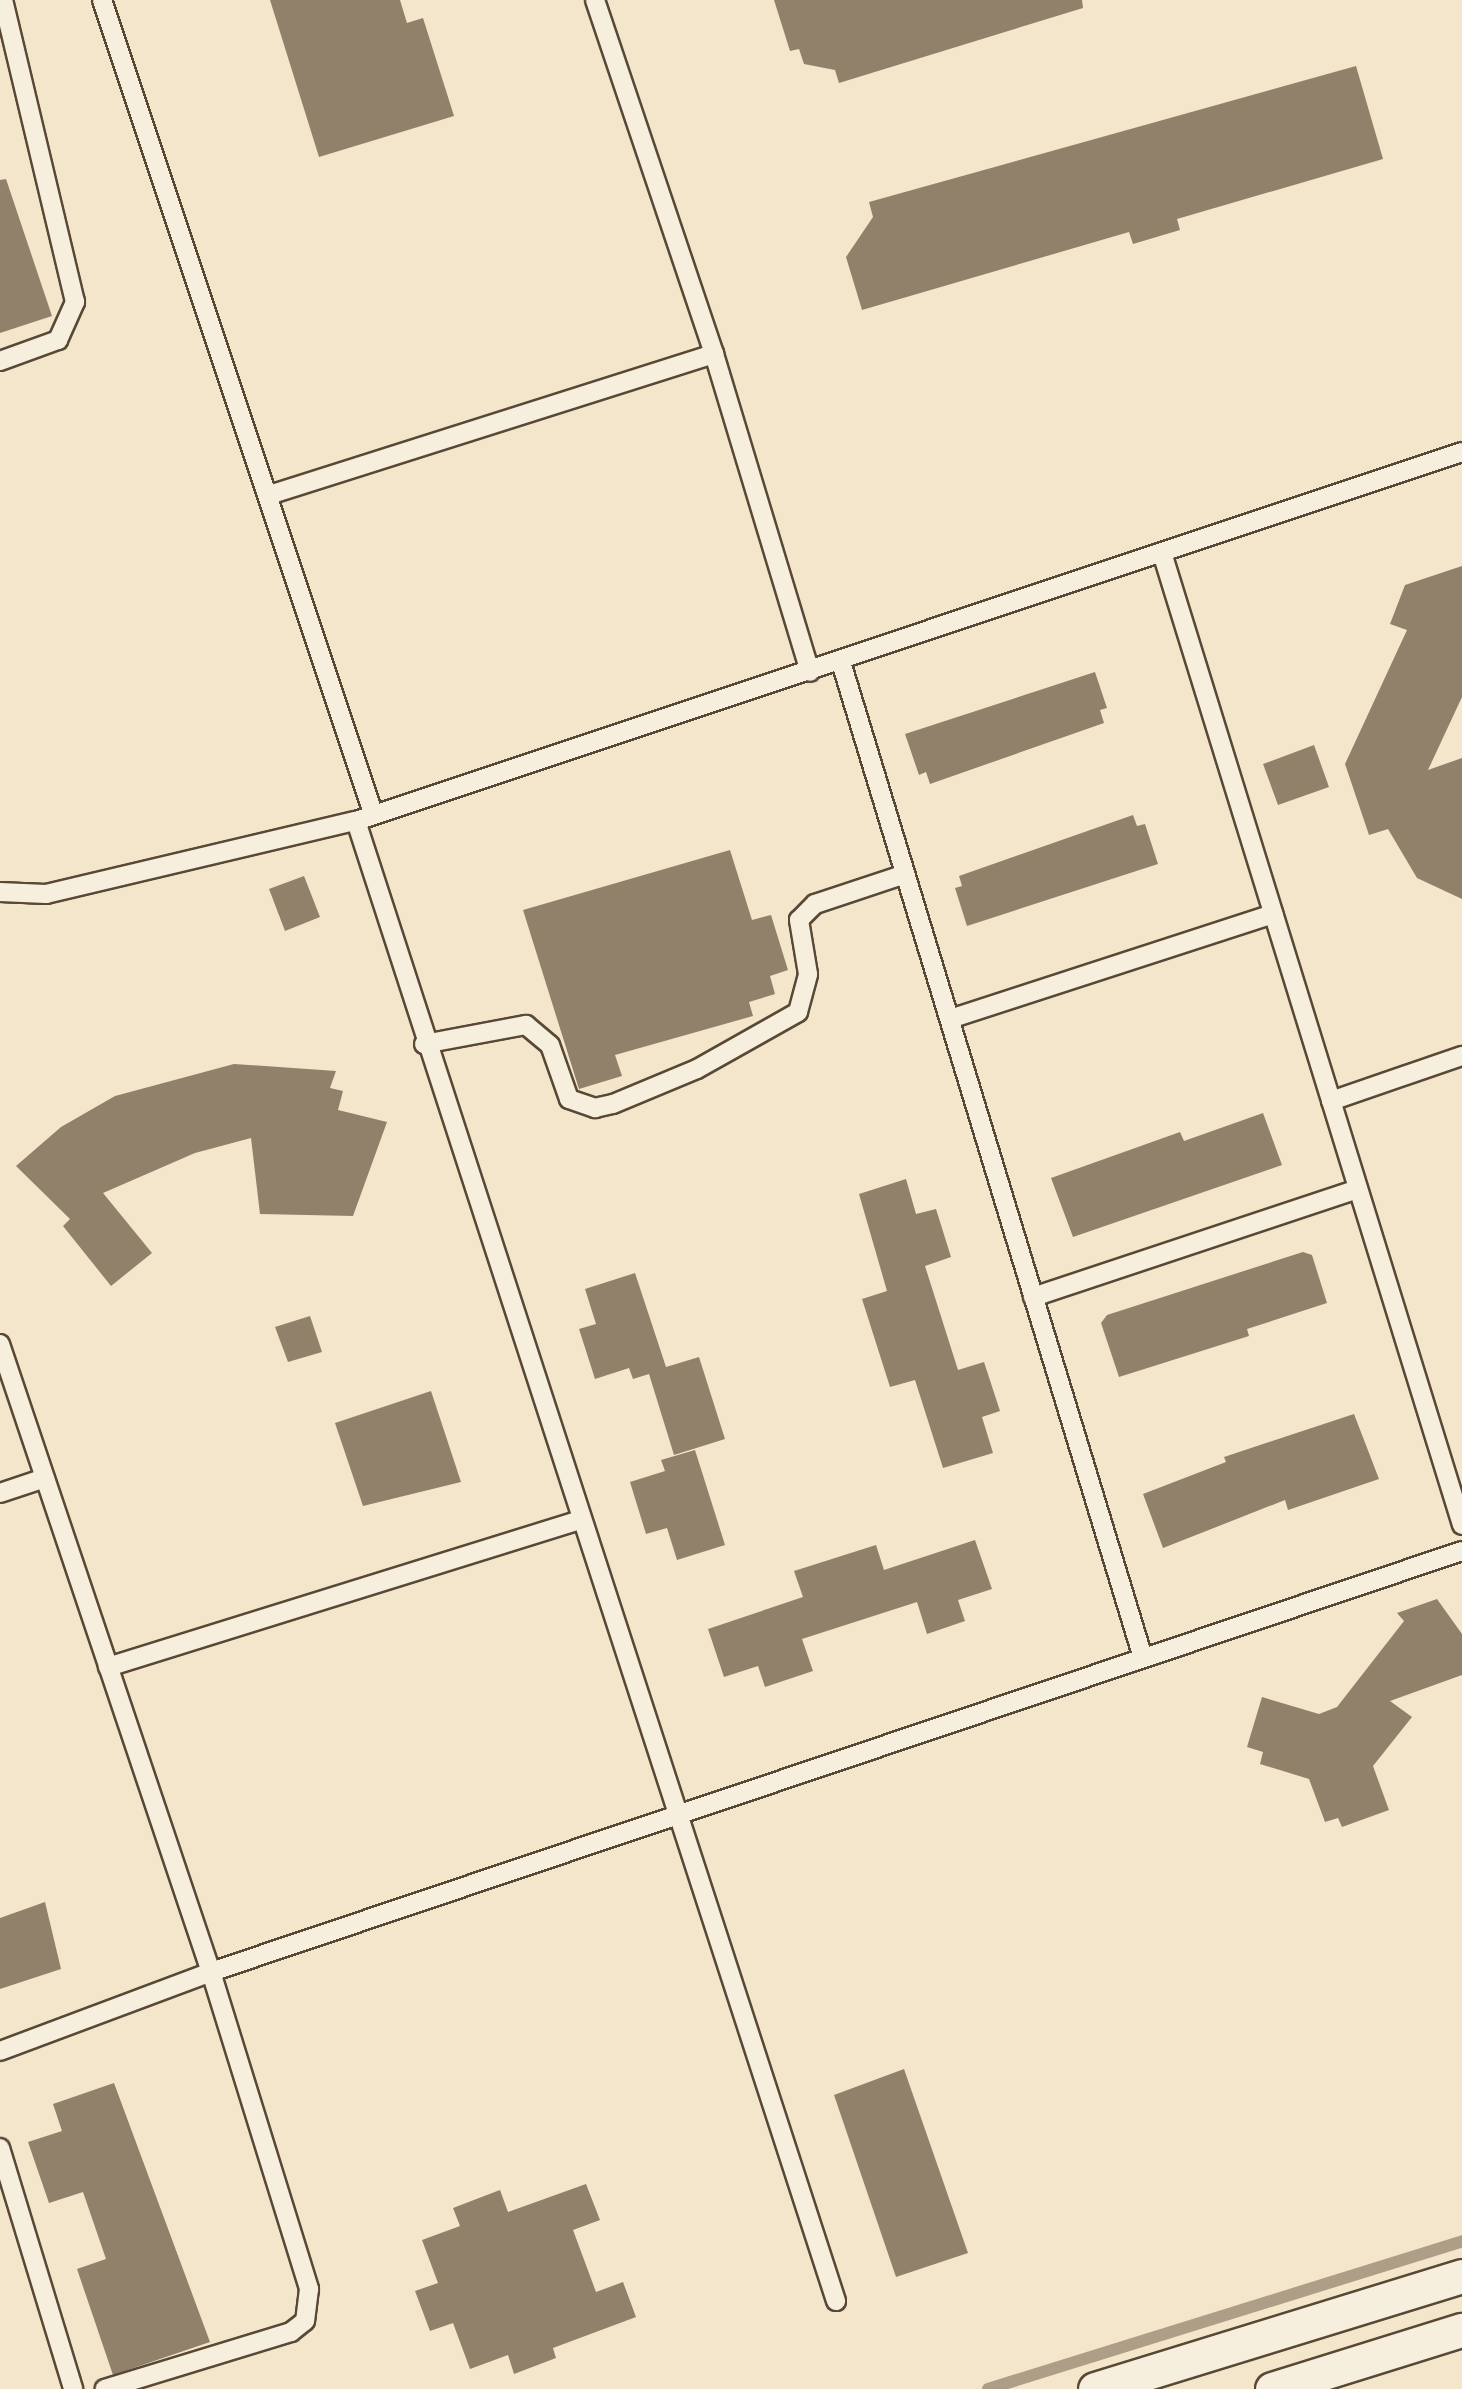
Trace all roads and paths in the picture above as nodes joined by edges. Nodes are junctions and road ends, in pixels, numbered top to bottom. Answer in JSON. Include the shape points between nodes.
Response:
{"nodes":[{"id":1,"x":3,"y":0,"type":"edge"},
{"id":2,"x":102,"y":0,"type":"edge"},
{"id":3,"x":595,"y":0,"type":"edge"},
{"id":4,"x":4,"y":23,"type":"edge"},
{"id":5,"x":714,"y":354,"type":"junction"},
{"id":6,"x":0,"y":361,"type":"edge"},
{"id":7,"x":1462,"y":452,"type":"edge"},
{"id":8,"x":269,"y":495,"type":"junction"},
{"id":9,"x":1163,"y":556,"type":"junction"},
{"id":10,"x":841,"y":662,"type":"junction"},
{"id":11,"x":810,"y":672,"type":"junction"},
{"id":12,"x":373,"y":813,"type":"junction"},
{"id":13,"x":356,"y":821,"type":"junction"},
{"id":14,"x":905,"y":874,"type":"junction"},
{"id":15,"x":0,"y":892,"type":"edge"},
{"id":16,"x":1273,"y":914,"type":"junction"},
{"id":17,"x":950,"y":1019,"type":"junction"},
{"id":18,"x":424,"y":1044,"type":"junction"},
{"id":19,"x":1462,"y":1056,"type":"edge"},
{"id":20,"x":1331,"y":1101,"type":"junction"},
{"id":21,"x":1358,"y":1189,"type":"junction"},
{"id":22,"x":1033,"y":1297,"type":"junction"},
{"id":23,"x":0,"y":1344,"type":"edge"},
{"id":24,"x":45,"y":1478,"type":"junction"},
{"id":25,"x":0,"y":1493,"type":"edge"},
{"id":26,"x":579,"y":1520,"type":"junction"},
{"id":27,"x":1462,"y":1525,"type":"edge"},
{"id":28,"x":1462,"y":1550,"type":"edge"},
{"id":29,"x":1143,"y":1658,"type":"junction"},
{"id":30,"x":108,"y":1667,"type":"junction"},
{"id":31,"x":676,"y":1815,"type":"junction"},
{"id":32,"x":211,"y":1972,"type":"junction"},
{"id":33,"x":0,"y":2051,"type":"edge"},
{"id":34,"x":0,"y":2148,"type":"edge"},
{"id":35,"x":1462,"y":2276,"type":"edge"},
{"id":36,"x":836,"y":2301,"type":"dead end"},
{"id":37,"x":1462,"y":2330,"type":"edge"},
{"id":38,"x":73,"y":2389,"type":"edge"},
{"id":39,"x":105,"y":2389,"type":"edge"},
{"id":40,"x":1095,"y":2389,"type":"edge"},
{"id":41,"x":1272,"y":2389,"type":"edge"}],
"edges":[{"from":1,"to":4,"type":"lane"},
{"from":2,"to":8,"type":"lane"},
{"from":3,"to":5,"type":"lane"},
{"from":4,"to":6,"type":"lane","via":[[75,302],[58,340]]},
{"from":5,"to":8,"type":"lane"},
{"from":5,"to":11,"type":"lane"},
{"from":7,"to":9,"type":"lane"},
{"from":8,"to":12,"type":"lane"},
{"from":9,"to":10,"type":"lane"},
{"from":9,"to":16,"type":"lane"},
{"from":10,"to":11,"type":"lane"},
{"from":10,"to":14,"type":"lane"},
{"from":11,"to":12,"type":"lane"},
{"from":12,"to":13,"type":"lane"},
{"from":13,"to":15,"type":"lane","via":[[46,894]]},
{"from":13,"to":18,"type":"lane"},
{"from":14,"to":17,"type":"lane"},
{"from":14,"to":18,"type":"lane","via":[[815,904],[799,920],[808,974],[798,1012],[697,1069],[613,1104],[595,1108],[569,1100],[550,1045],[526,1025]]},
{"from":16,"to":17,"type":"lane"},
{"from":16,"to":20,"type":"lane"},
{"from":17,"to":22,"type":"lane"},
{"from":18,"to":26,"type":"lane"},
{"from":19,"to":20,"type":"lane"},
{"from":20,"to":21,"type":"lane"},
{"from":21,"to":22,"type":"lane"},
{"from":21,"to":27,"type":"lane"},
{"from":22,"to":29,"type":"lane"},
{"from":23,"to":24,"type":"lane"},
{"from":24,"to":25,"type":"lane"},
{"from":24,"to":30,"type":"lane"},
{"from":26,"to":30,"type":"lane"},
{"from":26,"to":31,"type":"lane"},
{"from":28,"to":29,"type":"lane"},
{"from":29,"to":31,"type":"lane"},
{"from":30,"to":32,"type":"lane"},
{"from":31,"to":32,"type":"lane"},
{"from":31,"to":36,"type":"lane"},
{"from":32,"to":33,"type":"lane"},
{"from":32,"to":39,"type":"lane","via":[[310,2306],[305,2321],[291,2332]]},
{"from":34,"to":38,"type":"lane"},
{"from":35,"to":40,"type":"street"},
{"from":37,"to":41,"type":"street"}]}
